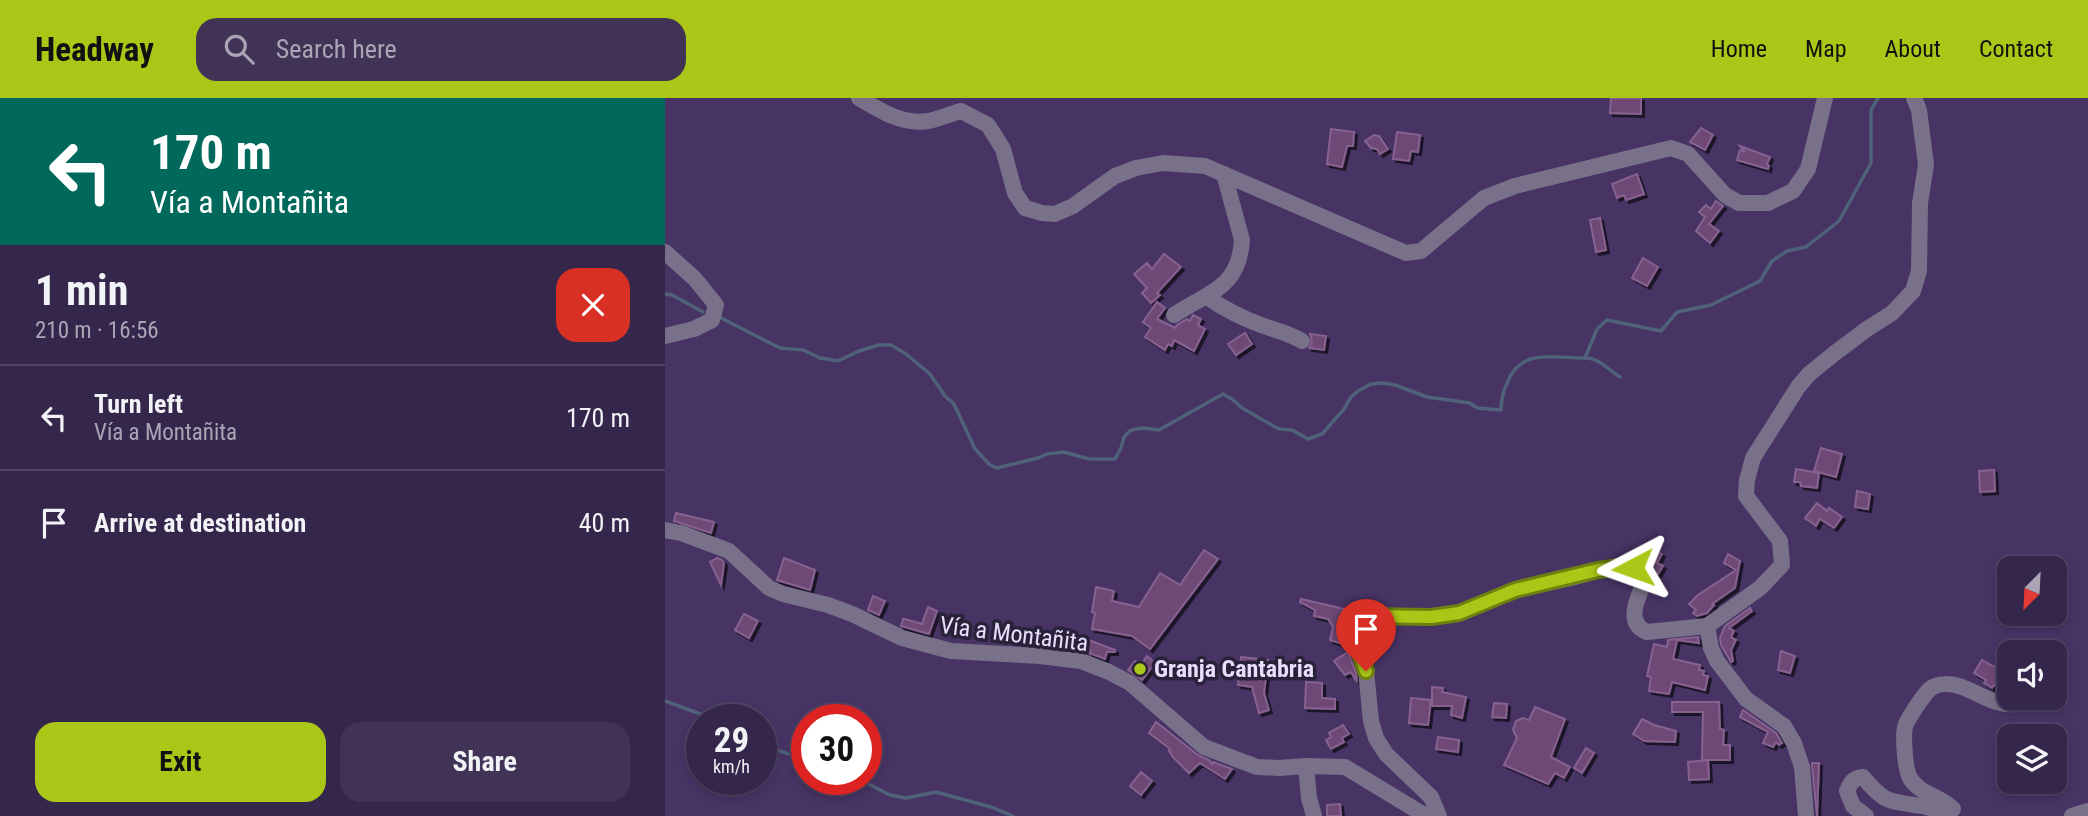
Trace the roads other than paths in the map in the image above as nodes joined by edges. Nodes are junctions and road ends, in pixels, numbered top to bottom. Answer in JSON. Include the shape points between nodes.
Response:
{"nodes":[{"id":1,"x":859,"y":98,"type":"edge"},
{"id":2,"x":1825,"y":98,"type":"edge"},
{"id":3,"x":1916,"y":104,"type":"edge"},
{"id":4,"x":1224,"y":174,"type":"junction"},
{"id":5,"x":665,"y":252,"type":"edge"},
{"id":6,"x":1207,"y":297,"type":"junction"},
{"id":7,"x":1174,"y":315,"type":"dead end"},
{"id":8,"x":665,"y":336,"type":"edge"},
{"id":9,"x":1302,"y":341,"type":"dead end"},
{"id":10,"x":665,"y":530,"type":"edge"},
{"id":11,"x":1707,"y":626,"type":"junction"},
{"id":12,"x":1997,"y":702,"type":"edge"},
{"id":13,"x":1306,"y":766,"type":"junction"},
{"id":14,"x":2088,"y":811,"type":"edge"},
{"id":15,"x":1314,"y":816,"type":"edge"},
{"id":16,"x":1426,"y":816,"type":"edge"},
{"id":17,"x":1439,"y":816,"type":"edge"},
{"id":18,"x":1806,"y":816,"type":"edge"},
{"id":19,"x":1866,"y":816,"type":"edge"},
{"id":20,"x":2072,"y":816,"type":"edge"}],
"edges":[{"from":1,"to":4,"type":"street","via":[[909,121],[928,121],[961,111],[988,125],[1003,149],[1025,208],[1042,214],[1073,206],[1115,176],[1136,168],[1163,163],[1205,166]]},
{"from":2,"to":4,"type":"street","via":[[1808,169],[1793,191],[1768,203],[1739,203],[1725,195],[1688,154],[1671,148],[1515,186],[1485,198],[1420,251],[1406,253]]},
{"from":3,"to":11,"type":"street","via":[[1926,165],[1919,271],[1913,291],[1892,313],[1809,374],[1771,427],[1753,458],[1746,496],[1780,541],[1782,565]]},
{"from":4,"to":6,"type":"street","via":[[1241,251],[1225,284]]},
{"from":5,"to":8,"type":"street","via":[[716,305],[712,320],[694,330]]},
{"from":6,"to":7,"type":"street"},
{"from":6,"to":9,"type":"street","via":[[1238,316]]},
{"from":10,"to":13,"type":"street","name":"Vía a Montañita","via":[[729,551],[769,588],[852,614],[902,638],[951,651],[1081,661],[1109,671],[1130,683],[1204,747],[1257,767]]},
{"from":11,"to":17,"type":"street","via":[[1640,629],[1634,613],[1644,583],[1639,573],[1627,566],[1515,590],[1459,613],[1366,616],[1354,636],[1366,671],[1377,738],[1395,763],[1431,797]]},
{"from":11,"to":18,"type":"street","via":[[1717,661],[1746,698],[1784,726],[1794,743],[1802,766]]},
{"from":12,"to":19,"type":"street","via":[[1956,685],[1931,688],[1905,726],[1909,778],[1952,809],[1938,812],[1895,803],[1875,792],[1863,777],[1855,778],[1847,791],[1853,806]]},
{"from":13,"to":15,"type":"street"},
{"from":13,"to":16,"type":"street","name":"Vía a Montañita","via":[[1345,767]]},
{"from":14,"to":20,"type":"street"}]}
